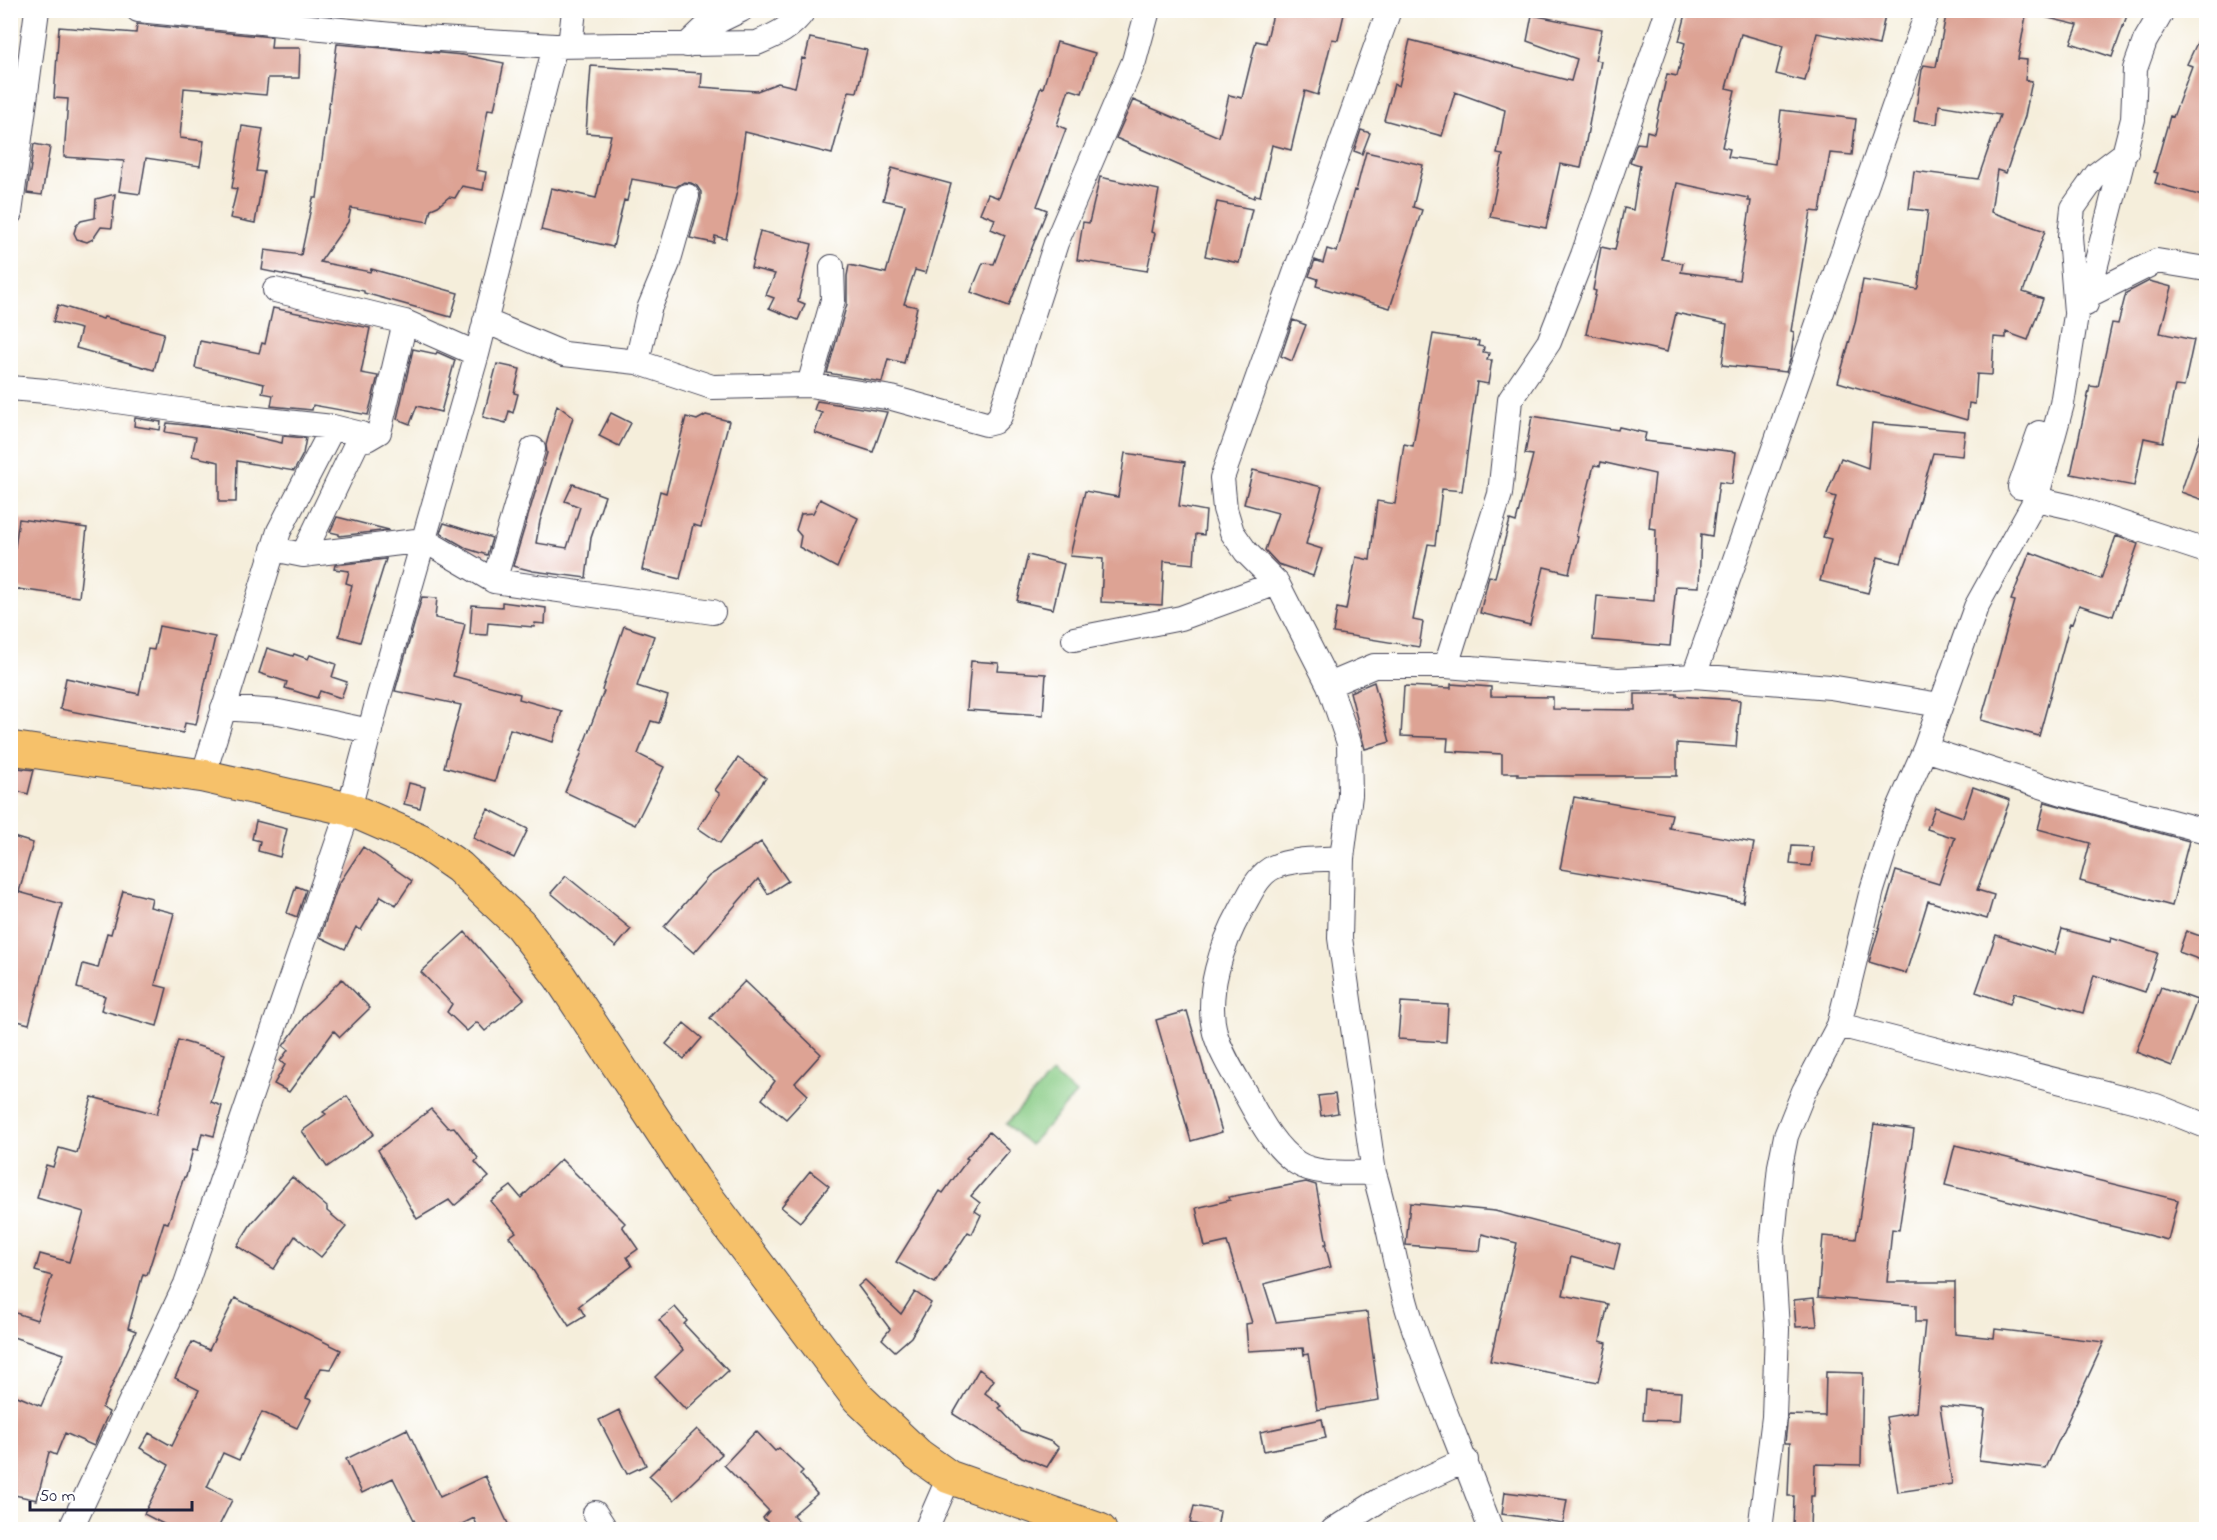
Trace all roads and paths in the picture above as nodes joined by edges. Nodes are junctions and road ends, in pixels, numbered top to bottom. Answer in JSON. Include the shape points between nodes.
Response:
{"nodes":[{"id":1,"x":37,"y":10,"type":"edge"},
{"id":2,"x":138,"y":10,"type":"edge"},
{"id":3,"x":325,"y":10,"type":"edge"},
{"id":4,"x":574,"y":10,"type":"edge"},
{"id":5,"x":804,"y":10,"type":"edge"},
{"id":6,"x":1149,"y":10,"type":"edge"},
{"id":7,"x":1389,"y":10,"type":"edge"},
{"id":8,"x":1668,"y":10,"type":"edge"},
{"id":9,"x":1928,"y":10,"type":"edge"},
{"id":10,"x":2163,"y":10,"type":"edge"},
{"id":11,"x":740,"y":11,"type":"edge"},
{"id":12,"x":290,"y":17,"type":"edge"},
{"id":13,"x":355,"y":31,"type":"junction"},
{"id":14,"x":723,"y":44,"type":"junction"},
{"id":15,"x":687,"y":45,"type":"junction"},
{"id":16,"x":563,"y":46,"type":"junction"},
{"id":17,"x":2126,"y":152,"type":"junction"},
{"id":18,"x":687,"y":196,"type":"dead end"},
{"id":19,"x":10,"y":213,"type":"edge"},
{"id":20,"x":832,"y":267,"type":"dead end"},
{"id":21,"x":2206,"y":269,"type":"edge"},
{"id":22,"x":275,"y":290,"type":"dead end"},
{"id":23,"x":2089,"y":295,"type":"junction"},
{"id":24,"x":485,"y":321,"type":"junction"},
{"id":25,"x":405,"y":322,"type":"junction"},
{"id":26,"x":2077,"y":327,"type":"junction"},
{"id":27,"x":477,"y":354,"type":"junction"},
{"id":28,"x":637,"y":362,"type":"junction"},
{"id":29,"x":809,"y":385,"type":"junction"},
{"id":30,"x":10,"y":388,"type":"edge"},
{"id":31,"x":333,"y":428,"type":"junction"},
{"id":32,"x":360,"y":434,"type":"junction"},
{"id":33,"x":533,"y":449,"type":"dead end"},
{"id":34,"x":2028,"y":493,"type":"junction"},
{"id":35,"x":424,"y":540,"type":"junction"},
{"id":36,"x":273,"y":549,"type":"junction"},
{"id":37,"x":2206,"y":551,"type":"edge"},
{"id":38,"x":303,"y":555,"type":"junction"},
{"id":39,"x":494,"y":581,"type":"junction"},
{"id":40,"x":1277,"y":584,"type":"junction"},
{"id":41,"x":713,"y":612,"type":"dead end"},
{"id":42,"x":1074,"y":639,"type":"dead end"},
{"id":43,"x":1446,"y":666,"type":"junction"},
{"id":44,"x":1694,"y":676,"type":"junction"},
{"id":45,"x":1329,"y":686,"type":"junction"},
{"id":46,"x":1940,"y":705,"type":"junction"},
{"id":47,"x":223,"y":708,"type":"junction"},
{"id":48,"x":370,"y":731,"type":"junction"},
{"id":49,"x":10,"y":748,"type":"edge"},
{"id":50,"x":1925,"y":749,"type":"junction"},
{"id":51,"x":203,"y":776,"type":"junction"},
{"id":52,"x":349,"y":809,"type":"junction"},
{"id":53,"x":2206,"y":831,"type":"edge"},
{"id":54,"x":1342,"y":858,"type":"junction"},
{"id":55,"x":1839,"y":1025,"type":"junction"},
{"id":56,"x":2206,"y":1126,"type":"edge"},
{"id":57,"x":1374,"y":1173,"type":"junction"},
{"id":58,"x":1466,"y":1460,"type":"junction"},
{"id":59,"x":949,"y":1477,"type":"junction"},
{"id":60,"x":70,"y":1530,"type":"edge"},
{"id":61,"x":926,"y":1530,"type":"edge"},
{"id":62,"x":1100,"y":1530,"type":"edge"},
{"id":63,"x":1332,"y":1530,"type":"edge"},
{"id":64,"x":1491,"y":1530,"type":"edge"},
{"id":65,"x":1760,"y":1530,"type":"edge"}],
"edges":[{"from":1,"to":19,"type":"street"},
{"from":2,"to":12,"type":"street"},
{"from":3,"to":13,"type":"street"},
{"from":4,"to":16,"type":"street"},
{"from":5,"to":14,"type":"street","via":[[792,25],[757,43]]},
{"from":6,"to":29,"type":"street","via":[[1134,61],[1056,243],[1000,417],[986,424],[892,398]]},
{"from":7,"to":40,"type":"street","via":[[1222,478],[1225,509],[1233,532]]},
{"from":8,"to":43,"type":"street","via":[[1549,342],[1510,400],[1500,494]]},
{"from":9,"to":44,"type":"street"},
{"from":10,"to":17,"type":"street","via":[[2145,40],[2135,69],[2133,119]]},
{"from":11,"to":14,"type":"street"},
{"from":11,"to":15,"type":"street","via":[[706,27]]},
{"from":12,"to":13,"type":"street"},
{"from":13,"to":16,"type":"street"},
{"from":14,"to":15,"type":"street"},
{"from":15,"to":16,"type":"street"},
{"from":16,"to":24,"type":"street"},
{"from":17,"to":23,"type":"street"},
{"from":17,"to":26,"type":"street","via":[[2097,174],[2073,208],[2070,236]]},
{"from":18,"to":28,"type":"street","via":[[668,263],[649,309]]},
{"from":20,"to":29,"type":"street","via":[[833,300]]},
{"from":21,"to":23,"type":"street","via":[[2157,261]]},
{"from":22,"to":25,"type":"street"},
{"from":23,"to":26,"type":"street"},
{"from":23,"to":34,"type":"street","via":[[2079,296],[2062,404]]},
{"from":24,"to":27,"type":"street"},
{"from":24,"to":28,"type":"street","via":[[564,354]]},
{"from":25,"to":27,"type":"street"},
{"from":25,"to":32,"type":"street","via":[[379,432],[367,439]]},
{"from":26,"to":34,"type":"street"},
{"from":27,"to":35,"type":"street"},
{"from":28,"to":29,"type":"street","via":[[712,387]]},
{"from":30,"to":31,"type":"street"},
{"from":31,"to":32,"type":"street"},
{"from":31,"to":36,"type":"street"},
{"from":32,"to":38,"type":"street"},
{"from":33,"to":39,"type":"street"},
{"from":34,"to":37,"type":"street"},
{"from":34,"to":46,"type":"street","via":[[1976,607]]},
{"from":35,"to":38,"type":"street"},
{"from":35,"to":39,"type":"street"},
{"from":35,"to":48,"type":"street"},
{"from":36,"to":38,"type":"street"},
{"from":36,"to":47,"type":"street"},
{"from":39,"to":41,"type":"street"},
{"from":40,"to":42,"type":"street","via":[[1180,618]]},
{"from":40,"to":45,"type":"street"},
{"from":43,"to":44,"type":"street","via":[[1618,680]]},
{"from":43,"to":45,"type":"street","via":[[1374,666]]},
{"from":44,"to":46,"type":"street","via":[[1830,687]]},
{"from":45,"to":54,"type":"street","via":[[1348,743],[1350,795]]},
{"from":46,"to":50,"type":"street"},
{"from":47,"to":48,"type":"street","via":[[279,712]]},
{"from":47,"to":51,"type":"street"},
{"from":48,"to":52,"type":"street"},
{"from":49,"to":51,"type":"main road"},
{"from":50,"to":53,"type":"street","via":[[2066,794]]},
{"from":50,"to":55,"type":"street","via":[[1891,827]]},
{"from":51,"to":52,"type":"main road"},
{"from":52,"to":59,"type":"main road","via":[[420,840],[459,867],[520,925],[561,977],[694,1180],[858,1398],[918,1455]]},
{"from":52,"to":60,"type":"street","via":[[186,1284]]},
{"from":54,"to":57,"type":"street","via":[[1340,938]]},
{"from":54,"to":57,"type":"street","via":[[1289,863],[1258,879],[1227,936],[1217,971],[1215,1030],[1231,1068],[1280,1149],[1298,1164],[1319,1170]]},
{"from":55,"to":56,"type":"street","via":[[2144,1103]]},
{"from":55,"to":65,"type":"street","via":[[1803,1091],[1786,1136],[1780,1166],[1772,1247],[1777,1329],[1774,1417]]},
{"from":57,"to":58,"type":"street","via":[[1411,1318]]},
{"from":58,"to":63,"type":"street","via":[[1380,1500]]},
{"from":58,"to":64,"type":"street"},
{"from":59,"to":61,"type":"street"},
{"from":59,"to":62,"type":"main road"}]}
